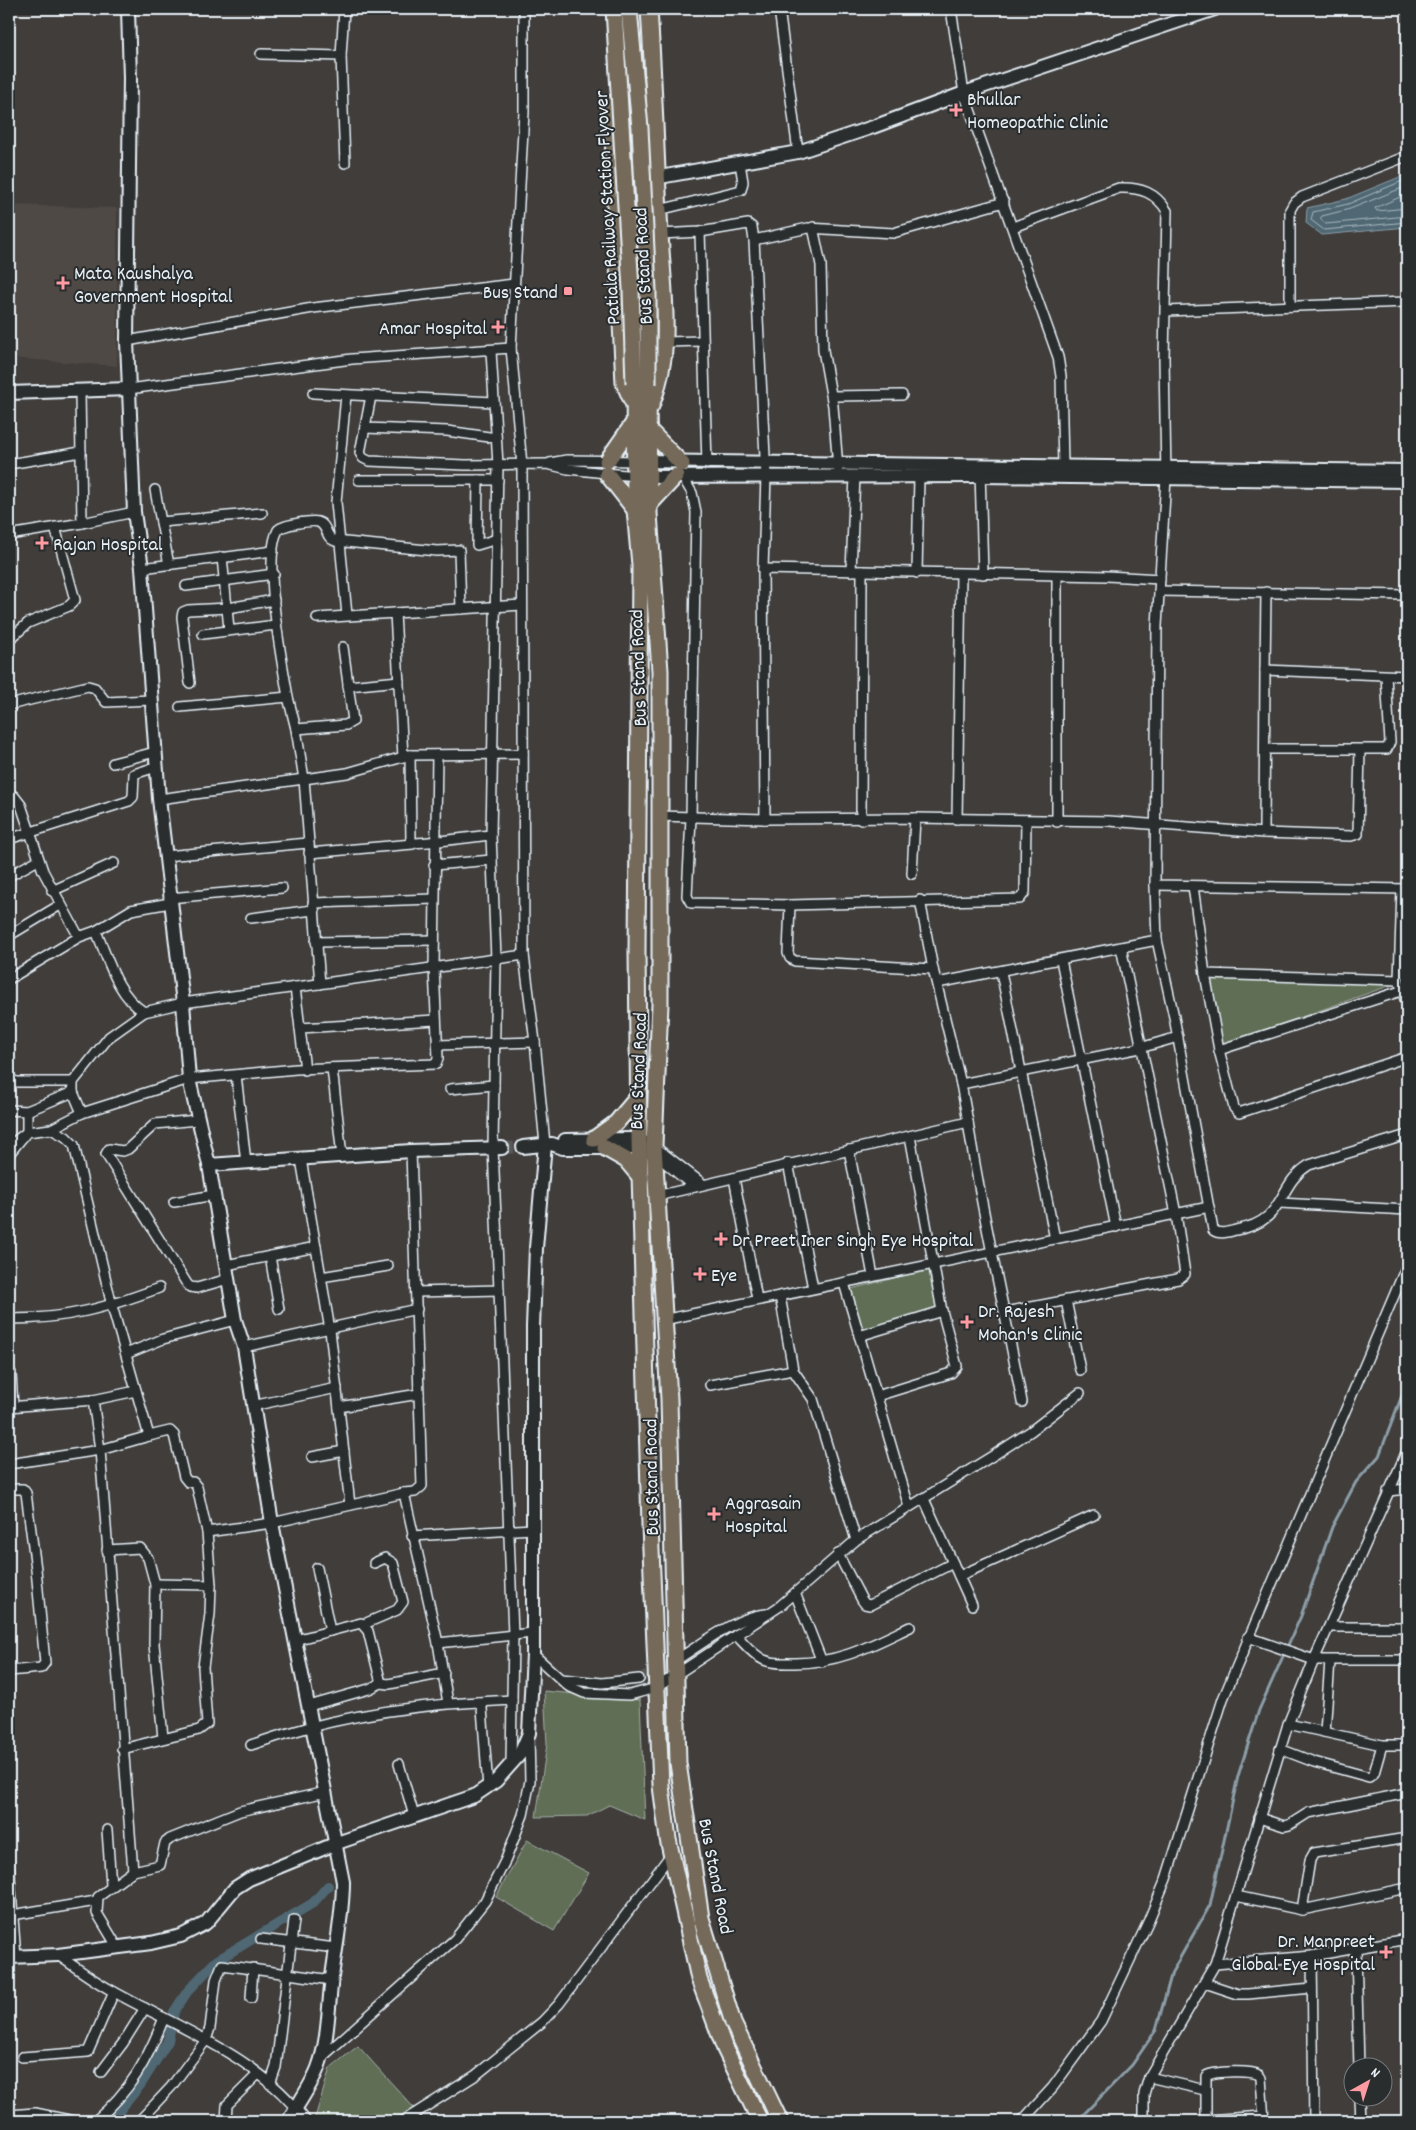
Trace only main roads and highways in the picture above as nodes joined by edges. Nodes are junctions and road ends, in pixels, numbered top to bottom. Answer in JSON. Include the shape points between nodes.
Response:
{"nodes":[{"id":1,"x":606,"y":9,"type":"edge"},
{"id":2,"x":614,"y":9,"type":"edge"},
{"id":3,"x":629,"y":9,"type":"edge"},
{"id":4,"x":649,"y":9,"type":"edge"},
{"id":5,"x":641,"y":384,"type":"junction"},
{"id":6,"x":640,"y":413,"type":"junction"},
{"id":7,"x":649,"y":430,"type":"junction"},
{"id":8,"x":643,"y":469,"type":"junction"},
{"id":9,"x":642,"y":507,"type":"junction"},
{"id":10,"x":638,"y":1097,"type":"junction"},
{"id":11,"x":647,"y":1147,"type":"junction"},
{"id":12,"x":640,"y":1178,"type":"junction"},
{"id":13,"x":760,"y":2121,"type":"edge"},
{"id":14,"x":780,"y":2121,"type":"edge"}],
"edges":[{"from":1,"to":6,"type":"main road","name":"Bus Stand Road","via":[[613,102],[624,383]]},
{"from":2,"to":5,"type":"main road","name":"Patiala Railway Station Flyover","bridge":true},
{"from":3,"to":5,"type":"main road","name":"Patiala Railway Station Flyover","bridge":true,"via":[[640,128],[648,290]]},
{"from":4,"to":6,"type":"main road","name":"Bus Stand Road","via":[[667,342],[661,381]]},
{"from":5,"to":6,"type":"main road","name":"Patiala Railway Station Flyover"},
{"from":6,"to":7,"type":"main road","name":"Bus Stand Road"},
{"from":6,"to":8,"type":"main road","name":"Bus Stand Road"},
{"from":6,"to":9,"type":"main road","via":[[607,468]]},
{"from":7,"to":8,"type":"main road","name":"Bus Stand Road"},
{"from":7,"to":9,"type":"main road","via":[[680,472]]},
{"from":8,"to":9,"type":"main road","name":"Bus Stand Road"},
{"from":9,"to":10,"type":"main road","name":"Bus Stand Road"},
{"from":9,"to":11,"type":"main road","name":"Bus Stand Road","via":[[660,670],[660,994]]},
{"from":10,"to":11,"type":"main road","name":"Bus Stand Road"},
{"from":10,"to":12,"type":"main road","via":[[599,1143],[626,1160]]},
{"from":11,"to":12,"type":"main road","name":"Bus Stand Road"},
{"from":11,"to":14,"type":"main road","name":"Bus Stand Road","via":[[657,1196],[669,1398],[678,1763],[701,1918],[734,2023]]},
{"from":12,"to":13,"type":"main road","name":"Bus Stand Road","via":[[661,1786],[699,1979],[725,2049]]}]}
